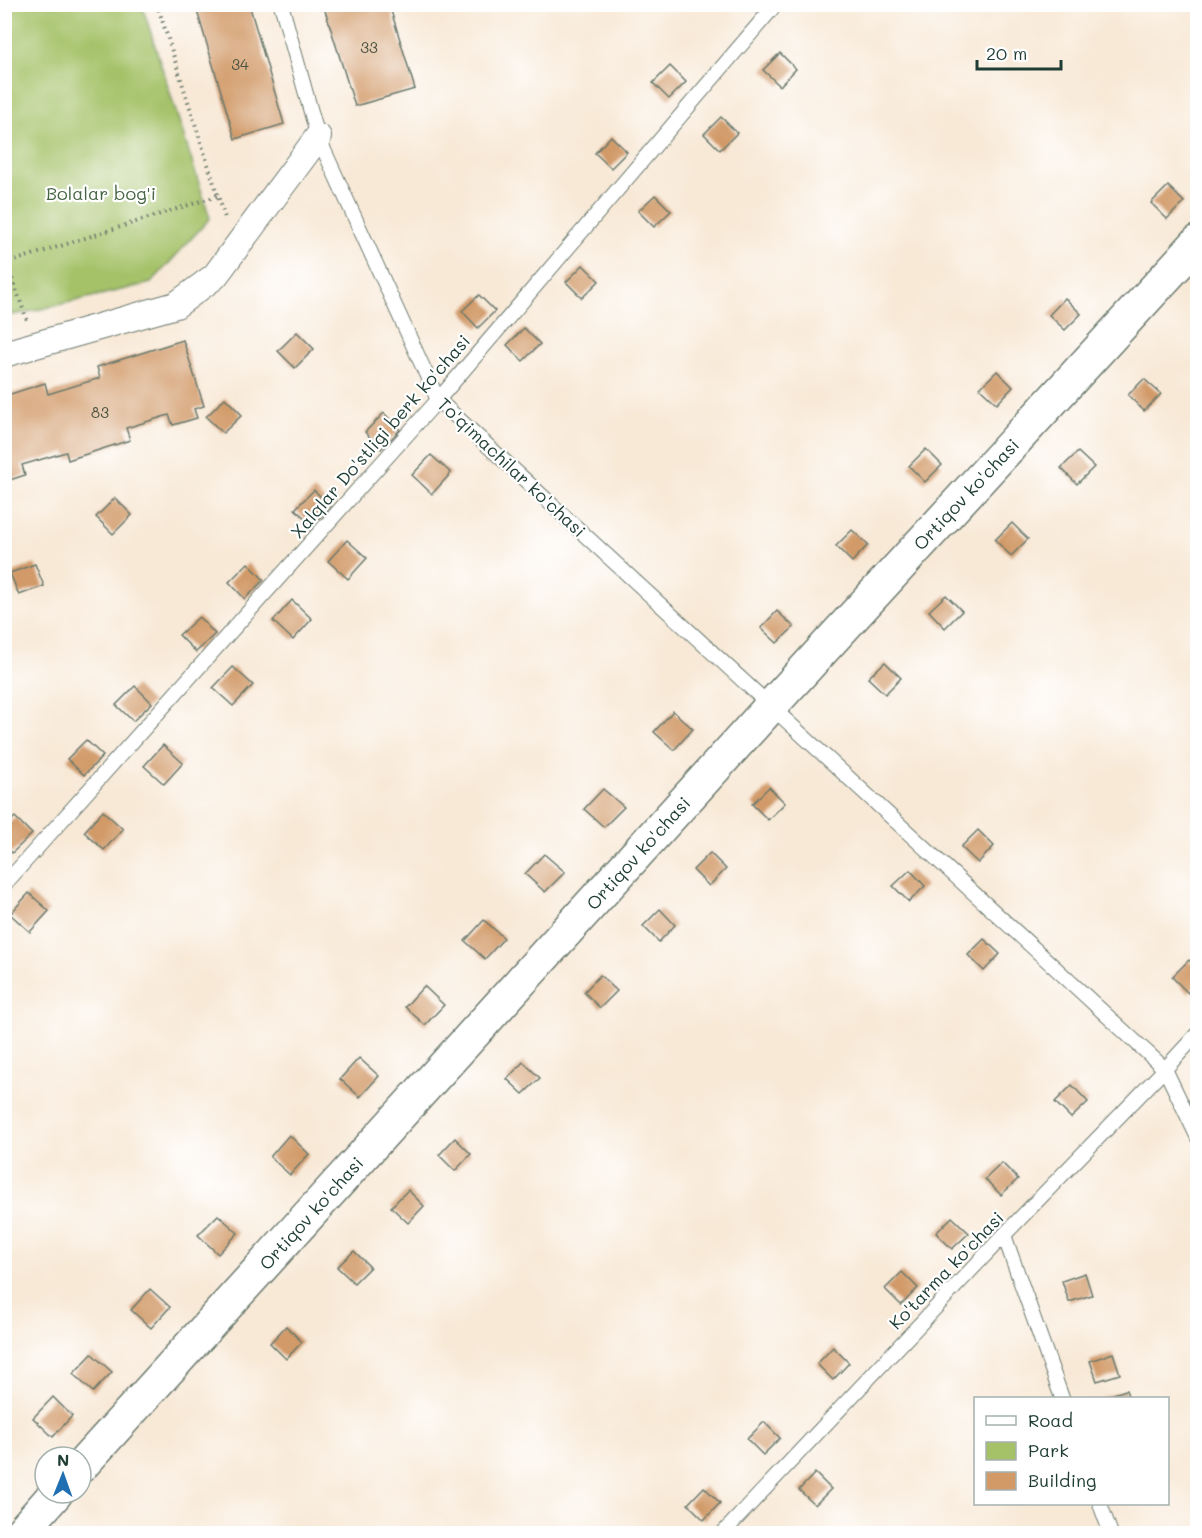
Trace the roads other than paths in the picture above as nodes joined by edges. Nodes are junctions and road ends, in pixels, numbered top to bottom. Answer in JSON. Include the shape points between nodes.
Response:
{"nodes":[{"id":1,"x":281,"y":4,"type":"edge"},
{"id":2,"x":776,"y":4,"type":"edge"},
{"id":3,"x":318,"y":137,"type":"junction"},
{"id":4,"x":1197,"y":243,"type":"edge"},
{"id":5,"x":4,"y":354,"type":"edge"},
{"id":6,"x":438,"y":400,"type":"junction"},
{"id":7,"x":771,"y":706,"type":"junction"},
{"id":8,"x":4,"y":885,"type":"edge"},
{"id":9,"x":1197,"y":1033,"type":"edge"},
{"id":10,"x":1165,"y":1069,"type":"junction"},
{"id":11,"x":1197,"y":1138,"type":"edge"},
{"id":12,"x":1004,"y":1235,"type":"junction"},
{"id":13,"x":1062,"y":1397,"type":"edge"},
{"id":14,"x":93,"y":1453,"type":"edge"},
{"id":15,"x":45,"y":1505,"type":"edge"},
{"id":16,"x":1101,"y":1505,"type":"edge"},
{"id":17,"x":20,"y":1533,"type":"edge"},
{"id":18,"x":722,"y":1533,"type":"edge"},
{"id":19,"x":1111,"y":1533,"type":"edge"}],
"edges":[{"from":1,"to":3,"type":"lane","name":"To'qimachilar ko'chasi"},
{"from":2,"to":6,"type":"lane","name":"Xalqlar Do'stligi berk ko'chasi"},
{"from":3,"to":5,"type":"street","via":[[215,276],[176,305]]},
{"from":3,"to":6,"type":"lane","name":"To'qimachilar ko'chasi"},
{"from":4,"to":7,"type":"street","name":"Ortiqov ko'chasi"},
{"from":6,"to":7,"type":"lane","name":"To'qimachilar ko'chasi"},
{"from":6,"to":8,"type":"lane","name":"Xalqlar Do'stligi berk ko'chasi"},
{"from":7,"to":10,"type":"lane","name":"To'qimachilar ko'chasi"},
{"from":7,"to":14,"type":"street","name":"Ortiqov ko'chasi"},
{"from":9,"to":10,"type":"lane","name":"Ko'tarma ko'chasi"},
{"from":10,"to":11,"type":"lane"},
{"from":10,"to":12,"type":"lane","name":"Ko'tarma ko'chasi"},
{"from":12,"to":13,"type":"lane"},
{"from":12,"to":18,"type":"lane","name":"Ko'tarma ko'chasi"},
{"from":15,"to":17,"type":"street"},
{"from":16,"to":19,"type":"lane"}]}
